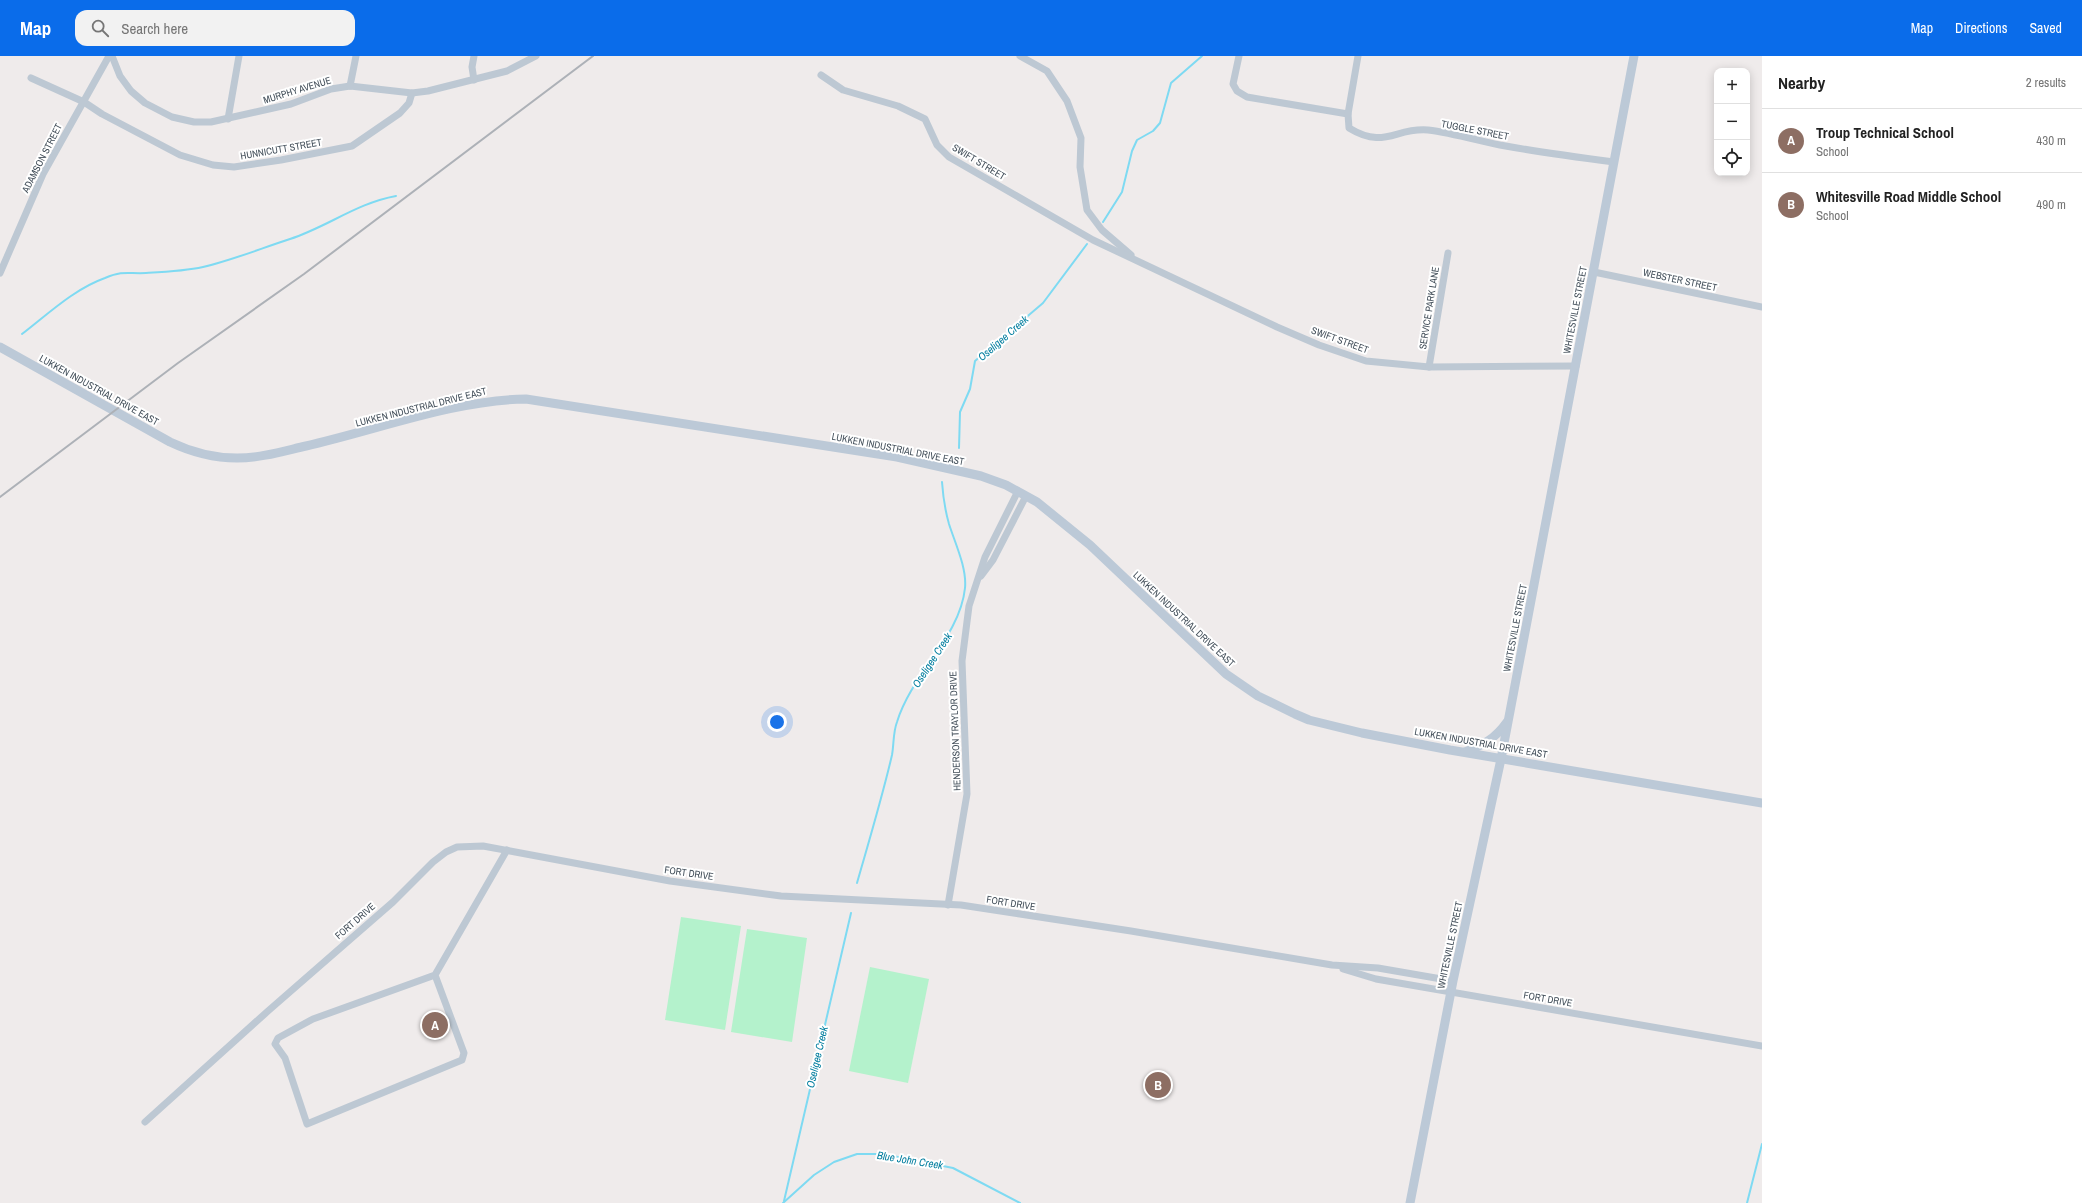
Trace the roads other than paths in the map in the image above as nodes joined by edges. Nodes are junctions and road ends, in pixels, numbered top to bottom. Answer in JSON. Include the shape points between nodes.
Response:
{"nodes":[{"id":1,"x":111,"y":56,"type":"edge"},
{"id":2,"x":239,"y":56,"type":"edge"},
{"id":3,"x":356,"y":56,"type":"edge"},
{"id":4,"x":474,"y":56,"type":"edge"},
{"id":5,"x":536,"y":56,"type":"edge"},
{"id":6,"x":1020,"y":56,"type":"edge"},
{"id":7,"x":1239,"y":56,"type":"edge"},
{"id":8,"x":1358,"y":56,"type":"edge"},
{"id":9,"x":1634,"y":56,"type":"edge"},
{"id":10,"x":821,"y":75,"type":"dead end"},
{"id":11,"x":31,"y":78,"type":"dead end"},
{"id":12,"x":474,"y":80,"type":"junction"},
{"id":13,"x":350,"y":86,"type":"junction"},
{"id":14,"x":412,"y":93,"type":"junction"},
{"id":15,"x":84,"y":102,"type":"junction"},
{"id":16,"x":1348,"y":114,"type":"junction"},
{"id":17,"x":228,"y":119,"type":"junction"},
{"id":18,"x":1614,"y":162,"type":"junction"},
{"id":19,"x":1448,"y":252,"type":"dead end"},
{"id":20,"x":1138,"y":261,"type":"junction"},
{"id":21,"x":1594,"y":272,"type":"junction"},
{"id":22,"x":0,"y":273,"type":"edge"},
{"id":23,"x":1762,"y":307,"type":"edge"},
{"id":24,"x":0,"y":347,"type":"edge"},
{"id":25,"x":1429,"y":366,"type":"junction"},
{"id":26,"x":1576,"y":366,"type":"junction"},
{"id":27,"x":1018,"y":491,"type":"junction"},
{"id":28,"x":1026,"y":496,"type":"junction"},
{"id":29,"x":977,"y":580,"type":"junction"},
{"id":30,"x":1510,"y":718,"type":"junction"},
{"id":31,"x":1464,"y":752,"type":"junction"},
{"id":32,"x":1502,"y":759,"type":"junction"},
{"id":33,"x":1762,"y":803,"type":"edge"},
{"id":34,"x":507,"y":850,"type":"junction"},
{"id":35,"x":948,"y":905,"type":"junction"},
{"id":36,"x":1332,"y":965,"type":"junction"},
{"id":37,"x":435,"y":975,"type":"junction"},
{"id":38,"x":1453,"y":981,"type":"junction"},
{"id":39,"x":1451,"y":992,"type":"junction"},
{"id":40,"x":1762,"y":1046,"type":"edge"},
{"id":41,"x":145,"y":1122,"type":"dead end"},
{"id":42,"x":1410,"y":1203,"type":"edge"}],
"edges":[{"from":1,"to":15,"type":"street","name":"ADAMSON STREET"},
{"from":1,"to":17,"type":"street","name":"MURPHY AVENUE","via":[[120,76],[131,91],[145,103],[172,118],[194,122]]},
{"from":2,"to":17,"type":"street"},
{"from":3,"to":13,"type":"street"},
{"from":4,"to":12,"type":"street"},
{"from":5,"to":12,"type":"street","name":"MURPHY AVENUE","via":[[507,71]]},
{"from":6,"to":20,"type":"street","name":"SWIFT STREET","via":[[1046,71],[1073,114],[1081,138],[1080,167],[1087,210],[1102,230]]},
{"from":7,"to":16,"type":"street","via":[[1233,84],[1237,91],[1254,98]]},
{"from":8,"to":16,"type":"street","name":"TUGGLE STREET"},
{"from":9,"to":18,"type":"main road","name":"WHITESVILLE STREET"},
{"from":10,"to":20,"type":"street","name":"SWIFT STREET","via":[[843,90],[898,106],[925,119],[937,145],[949,157],[1094,240]]},
{"from":11,"to":15,"type":"street","name":"HUNNICUTT STREET"},
{"from":12,"to":14,"type":"street","name":"MURPHY AVENUE"},
{"from":13,"to":14,"type":"street","name":"MURPHY AVENUE"},
{"from":13,"to":17,"type":"street","name":"MURPHY AVENUE","via":[[331,89],[291,104]]},
{"from":14,"to":15,"type":"street","name":"HUNNICUTT STREET","via":[[409,103],[400,113],[352,146],[234,167],[213,165],[180,155]]},
{"from":15,"to":22,"type":"street","name":"ADAMSON STREET","via":[[44,174]]},
{"from":16,"to":18,"type":"street","name":"TUGGLE STREET","via":[[1349,128],[1361,136],[1383,139],[1427,130],[1552,155]]},
{"from":18,"to":21,"type":"main road","name":"WHITESVILLE STREET"},
{"from":19,"to":25,"type":"street","name":"SERVICE PARK LANE"},
{"from":20,"to":25,"type":"street","name":"SWIFT STREET","via":[[1319,345],[1366,361]]},
{"from":21,"to":23,"type":"street","name":"WEBSTER STREET"},
{"from":21,"to":26,"type":"main road","name":"WHITESVILLE STREET"},
{"from":24,"to":27,"type":"main road","name":"LUKKEN INDUSTRIAL DRIVE EAST","via":[[170,442],[191,451],[214,456],[248,458],[339,439],[480,403],[526,399],[897,457],[975,475]]},
{"from":25,"to":26,"type":"street","name":"SWIFT STREET"},
{"from":26,"to":30,"type":"main road","name":"WHITESVILLE STREET"},
{"from":27,"to":28,"type":"main road","name":"LUKKEN INDUSTRIAL DRIVE EAST"},
{"from":27,"to":29,"type":"street","name":"HENDERSON TRAYLOR DRIVE","via":[[985,557]]},
{"from":28,"to":29,"type":"street","name":"HENDERSON TRAYLOR DRIVE","via":[[993,560]]},
{"from":28,"to":31,"type":"main road","name":"LUKKEN INDUSTRIAL DRIVE EAST","via":[[1037,502],[1090,546],[1215,665],[1258,696],[1309,720],[1362,733]]},
{"from":29,"to":35,"type":"street","name":"HENDERSON TRAYLOR DRIVE","via":[[969,606],[962,661],[967,794]]},
{"from":30,"to":31,"type":"main road","via":[[1496,736],[1484,745]]},
{"from":30,"to":32,"type":"main road","name":"WHITESVILLE STREET"},
{"from":31,"to":32,"type":"main road","name":"LUKKEN INDUSTRIAL DRIVE EAST"},
{"from":32,"to":33,"type":"main road","name":"LUKKEN INDUSTRIAL DRIVE EAST"},
{"from":32,"to":38,"type":"main road","name":"WHITESVILLE STREET"},
{"from":34,"to":35,"type":"street","name":"FORT DRIVE","via":[[670,881],[781,896]]},
{"from":34,"to":37,"type":"street"},
{"from":34,"to":41,"type":"street","name":"FORT DRIVE","via":[[483,846],[457,847],[446,852]]},
{"from":35,"to":36,"type":"street","name":"FORT DRIVE","via":[[1131,931]]},
{"from":36,"to":38,"type":"street","name":"FORT DRIVE","via":[[1378,968]]},
{"from":36,"to":39,"type":"street","name":"FORT DRIVE","via":[[1376,979]]},
{"from":37,"to":37,"type":"street","via":[[313,1019],[278,1038],[275,1044],[285,1058],[307,1124],[462,1060],[464,1053]]},
{"from":38,"to":39,"type":"main road","name":"WHITESVILLE STREET"},
{"from":39,"to":40,"type":"street","name":"FORT DRIVE"},
{"from":39,"to":42,"type":"main road","name":"WHITESVILLE STREET"}]}
